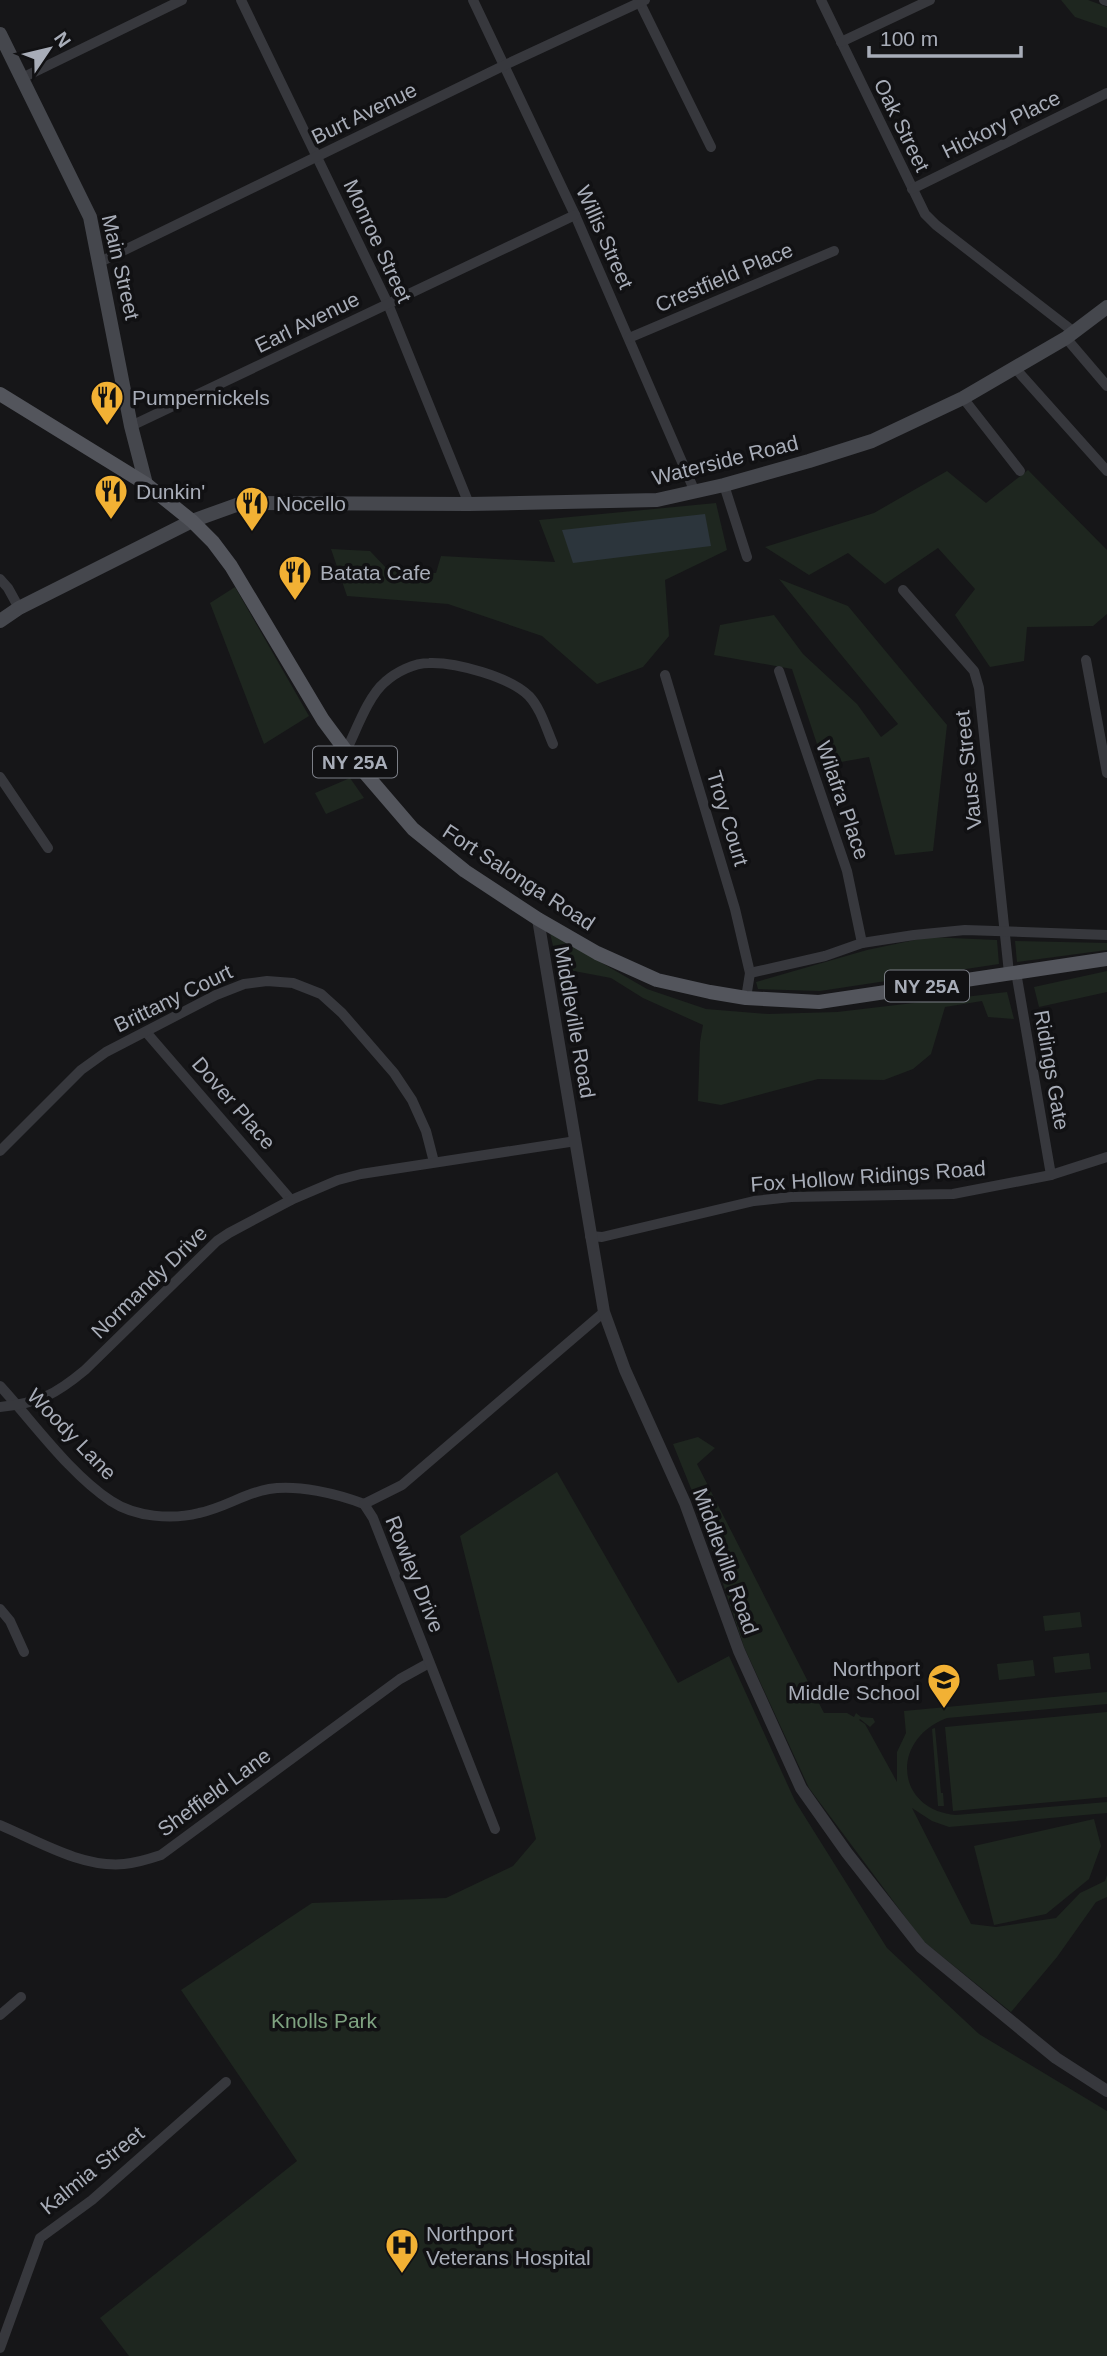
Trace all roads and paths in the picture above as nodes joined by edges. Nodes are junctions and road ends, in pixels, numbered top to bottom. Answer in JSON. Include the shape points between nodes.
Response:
{"nodes":[{"id":1,"x":182,"y":0,"type":"edge"},
{"id":2,"x":241,"y":0,"type":"edge"},
{"id":3,"x":474,"y":0,"type":"edge"},
{"id":4,"x":821,"y":0,"type":"edge"},
{"id":5,"x":929,"y":0,"type":"edge"},
{"id":6,"x":643,"y":1,"type":"edge"},
{"id":7,"x":0,"y":34,"type":"edge"},
{"id":8,"x":841,"y":41,"type":"junction"},
{"id":9,"x":505,"y":65,"type":"junction"},
{"id":10,"x":22,"y":78,"type":"junction"},
{"id":11,"x":1107,"y":93,"type":"edge"},
{"id":12,"x":711,"y":147,"type":"dead end"},
{"id":13,"x":317,"y":158,"type":"junction"},
{"id":14,"x":912,"y":189,"type":"junction"},
{"id":15,"x":575,"y":215,"type":"junction"},
{"id":16,"x":834,"y":251,"type":"dead end"},
{"id":17,"x":100,"y":262,"type":"junction"},
{"id":18,"x":388,"y":304,"type":"junction"},
{"id":19,"x":1107,"y":307,"type":"edge"},
{"id":20,"x":1070,"y":335,"type":"junction"},
{"id":21,"x":629,"y":338,"type":"junction"},
{"id":22,"x":1015,"y":368,"type":"junction"},
{"id":23,"x":1107,"y":386,"type":"edge"},
{"id":24,"x":0,"y":394,"type":"edge"},
{"id":25,"x":963,"y":398,"type":"junction"},
{"id":26,"x":131,"y":426,"type":"junction"},
{"id":27,"x":1020,"y":471,"type":"dead end"},
{"id":28,"x":1107,"y":471,"type":"edge"},
{"id":29,"x":146,"y":484,"type":"junction"},
{"id":30,"x":724,"y":485,"type":"junction"},
{"id":31,"x":695,"y":492,"type":"junction"},
{"id":32,"x":469,"y":504,"type":"junction"},
{"id":33,"x":192,"y":521,"type":"junction"},
{"id":34,"x":747,"y":557,"type":"dead end"},
{"id":35,"x":0,"y":579,"type":"edge"},
{"id":36,"x":903,"y":590,"type":"dead end"},
{"id":37,"x":19,"y":608,"type":"junction"},
{"id":38,"x":0,"y":621,"type":"edge"},
{"id":39,"x":1086,"y":660,"type":"dead end"},
{"id":40,"x":779,"y":671,"type":"dead end"},
{"id":41,"x":665,"y":676,"type":"dead end"},
{"id":42,"x":553,"y":744,"type":"dead end"},
{"id":43,"x":346,"y":751,"type":"junction"},
{"id":44,"x":1107,"y":773,"type":"edge"},
{"id":45,"x":0,"y":777,"type":"edge"},
{"id":46,"x":48,"y":848,"type":"dead end"},
{"id":47,"x":538,"y":919,"type":"junction"},
{"id":48,"x":1003,"y":932,"type":"junction"},
{"id":49,"x":1107,"y":935,"type":"edge"},
{"id":50,"x":862,"y":943,"type":"junction"},
{"id":51,"x":1107,"y":959,"type":"edge"},
{"id":52,"x":1013,"y":973,"type":"junction"},
{"id":53,"x":750,"y":974,"type":"junction"},
{"id":54,"x":746,"y":998,"type":"junction"},
{"id":55,"x":146,"y":1032,"type":"junction"},
{"id":56,"x":576,"y":1141,"type":"junction"},
{"id":57,"x":0,"y":1150,"type":"edge"},
{"id":58,"x":1107,"y":1157,"type":"edge"},
{"id":59,"x":434,"y":1162,"type":"junction"},
{"id":60,"x":1051,"y":1175,"type":"junction"},
{"id":61,"x":291,"y":1199,"type":"junction"},
{"id":62,"x":590,"y":1236,"type":"junction"},
{"id":63,"x":604,"y":1312,"type":"junction"},
{"id":64,"x":0,"y":1386,"type":"edge"},
{"id":65,"x":18,"y":1405,"type":"junction"},
{"id":66,"x":0,"y":1408,"type":"edge"},
{"id":67,"x":364,"y":1504,"type":"junction"},
{"id":68,"x":0,"y":1609,"type":"edge"},
{"id":69,"x":24,"y":1652,"type":"dead end"},
{"id":70,"x":429,"y":1663,"type":"junction"},
{"id":71,"x":0,"y":1825,"type":"edge"},
{"id":72,"x":495,"y":1829,"type":"dead end"},
{"id":73,"x":21,"y":1997,"type":"dead end"},
{"id":74,"x":0,"y":2015,"type":"edge"},
{"id":75,"x":226,"y":2082,"type":"dead end"},
{"id":76,"x":1107,"y":2091,"type":"edge"},
{"id":77,"x":0,"y":2348,"type":"edge"}],
"edges":[{"from":1,"to":10,"type":"street"},
{"from":2,"to":13,"type":"street","name":"Monroe Street"},
{"from":3,"to":9,"type":"street","name":"Willis Street"},
{"from":4,"to":8,"type":"street","name":"Oak Street"},
{"from":5,"to":8,"type":"street"},
{"from":6,"to":9,"type":"street","name":"Burt Avenue"},
{"from":6,"to":12,"type":"street"},
{"from":7,"to":10,"type":"main road","name":"Main Street"},
{"from":8,"to":14,"type":"street","name":"Oak Street"},
{"from":9,"to":13,"type":"street","name":"Burt Avenue"},
{"from":9,"to":15,"type":"street","name":"Willis Street"},
{"from":10,"to":17,"type":"main road","name":"Main Street","via":[[90,217]]},
{"from":11,"to":14,"type":"street","name":"Hickory Place"},
{"from":13,"to":17,"type":"street","name":"Burt Avenue"},
{"from":13,"to":18,"type":"street","name":"Monroe Street"},
{"from":14,"to":20,"type":"street","name":"Oak Street","via":[[936,225]]},
{"from":15,"to":18,"type":"street","name":"Earl Avenue"},
{"from":15,"to":21,"type":"street","name":"Willis Street"},
{"from":16,"to":21,"type":"street","name":"Crestfield Place"},
{"from":17,"to":26,"type":"main road","name":"Main Street"},
{"from":18,"to":26,"type":"street","name":"Earl Avenue"},
{"from":18,"to":32,"type":"street","name":"Monroe Street"},
{"from":19,"to":20,"type":"main road","name":"Waterside Road"},
{"from":20,"to":22,"type":"main road","name":"Waterside Road"},
{"from":20,"to":23,"type":"street","name":"Oak Street"},
{"from":21,"to":31,"type":"street","name":"Willis Street"},
{"from":22,"to":25,"type":"main road","name":"Waterside Road"},
{"from":22,"to":28,"type":"street"},
{"from":24,"to":29,"type":"main road","name":"Fort Salonga Road","number":"NY 25A"},
{"from":25,"to":27,"type":"street"},
{"from":25,"to":30,"type":"main road","name":"Waterside Road","via":[[872,441]]},
{"from":26,"to":29,"type":"main road","name":"Main Street"},
{"from":29,"to":33,"type":"main road","name":"Fort Salonga Road","number":"NY 25A"},
{"from":30,"to":31,"type":"main road","name":"Waterside Road"},
{"from":30,"to":34,"type":"street"},
{"from":31,"to":32,"type":"main road","name":"Waterside Road","via":[[657,500]]},
{"from":32,"to":33,"type":"main road","name":"Waterside Road","via":[[242,503]]},
{"from":33,"to":37,"type":"main road","name":"Waterside Road"},
{"from":33,"to":43,"type":"main road","name":"Fort Salonga Road","number":"NY 25A","via":[[231,566]]},
{"from":35,"to":37,"type":"street"},
{"from":36,"to":48,"type":"street","name":"Vause Street","via":[[974,671],[979,688]]},
{"from":37,"to":38,"type":"main road","name":"Waterside Road"},
{"from":39,"to":44,"type":"street"},
{"from":40,"to":50,"type":"street","name":"Wilafra Place","via":[[847,871]]},
{"from":41,"to":53,"type":"street","name":"Troy Court"},
{"from":42,"to":43,"type":"street","via":[[529,696],[508,681],[428,663],[404,669],[384,682]]},
{"from":43,"to":47,"type":"main road","name":"Fort Salonga Road","number":"NY 25A","via":[[435,850]]},
{"from":45,"to":46,"type":"street"},
{"from":47,"to":54,"type":"main road","name":"Fort Salonga Road","number":"NY 25A","via":[[597,953],[657,979]]},
{"from":47,"to":56,"type":"street","name":"Middleville Road"},
{"from":48,"to":49,"type":"street"},
{"from":48,"to":50,"type":"street","via":[[965,930]]},
{"from":48,"to":52,"type":"street","name":"Vause Street"},
{"from":50,"to":53,"type":"street"},
{"from":51,"to":52,"type":"main road","name":"Fort Salonga Road","number":"NY 25A"},
{"from":52,"to":54,"type":"main road","name":"Fort Salonga Road","number":"NY 25A","via":[[819,1002]]},
{"from":52,"to":60,"type":"street","name":"Ridings Gate"},
{"from":53,"to":54,"type":"street"},
{"from":55,"to":57,"type":"street","name":"Brittany Court","via":[[80,1070]]},
{"from":55,"to":59,"type":"street","name":"Brittany Court","via":[[244,984],[293,983],[321,993],[400,1082],[426,1130]]},
{"from":55,"to":61,"type":"street","name":"Dover Place"},
{"from":56,"to":59,"type":"street","name":"Normandy Drive"},
{"from":56,"to":62,"type":"street","name":"Middleville Road"},
{"from":58,"to":60,"type":"street","name":"Fox Hollow Ridings Road"},
{"from":59,"to":61,"type":"street","name":"Normandy Drive","via":[[361,1174]]},
{"from":60,"to":62,"type":"street","name":"Fox Hollow Ridings Road","via":[[953,1194],[754,1201]]},
{"from":61,"to":65,"type":"street","name":"Normandy Drive","via":[[217,1241],[65,1387],[45,1399]]},
{"from":62,"to":63,"type":"street","name":"Middleville Road"},
{"from":63,"to":67,"type":"street","name":"Rowley Drive","via":[[402,1485]]},
{"from":63,"to":76,"type":"street","name":"Middleville Road","via":[[685,1503],[738,1651],[801,1788],[921,1947],[1056,2058]]},
{"from":64,"to":65,"type":"street","name":"Woody Lane"},
{"from":65,"to":66,"type":"street","name":"Normandy Drive"},
{"from":65,"to":67,"type":"street","name":"Woody Lane","via":[[75,1469],[129,1511],[198,1514],[273,1488],[315,1491]]},
{"from":67,"to":70,"type":"street","name":"Rowley Drive"},
{"from":68,"to":69,"type":"street"},
{"from":70,"to":71,"type":"street","name":"Sheffield Lane","via":[[400,1679],[161,1854],[121,1864],[100,1862]]},
{"from":70,"to":72,"type":"street","name":"Rowley Drive"},
{"from":73,"to":74,"type":"street"},
{"from":75,"to":77,"type":"street","name":"Kalmia Street","via":[[92,2200],[40,2238]]}]}
